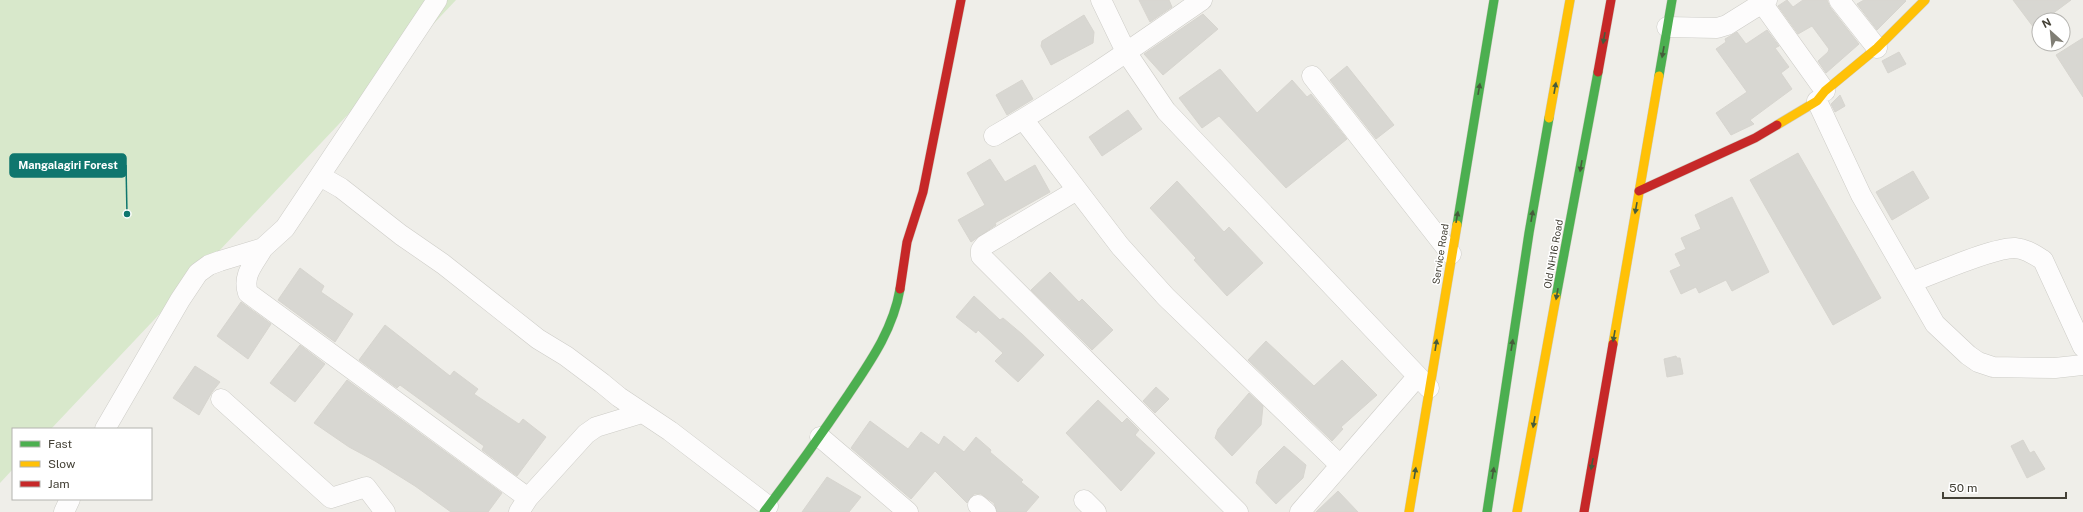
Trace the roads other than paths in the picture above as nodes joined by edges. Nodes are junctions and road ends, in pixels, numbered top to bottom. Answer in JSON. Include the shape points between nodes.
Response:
{"nodes":[{"id":1,"x":437,"y":0,"type":"edge"},
{"id":2,"x":961,"y":0,"type":"edge"},
{"id":3,"x":1101,"y":0,"type":"edge"},
{"id":4,"x":1202,"y":0,"type":"edge"},
{"id":5,"x":1494,"y":0,"type":"edge"},
{"id":6,"x":1570,"y":0,"type":"edge"},
{"id":7,"x":1611,"y":0,"type":"edge"},
{"id":8,"x":1672,"y":0,"type":"edge"},
{"id":9,"x":1839,"y":0,"type":"edge"},
{"id":10,"x":1922,"y":1,"type":"edge"},
{"id":11,"x":1765,"y":2,"type":"edge"},
{"id":12,"x":1667,"y":27,"type":"junction"},
{"id":13,"x":1877,"y":48,"type":"junction"},
{"id":14,"x":1126,"y":52,"type":"junction"},
{"id":15,"x":1312,"y":76,"type":"dead end"},
{"id":16,"x":1821,"y":96,"type":"junction"},
{"id":17,"x":1023,"y":119,"type":"junction"},
{"id":18,"x":994,"y":136,"type":"dead end"},
{"id":19,"x":320,"y":176,"type":"junction"},
{"id":20,"x":1077,"y":190,"type":"junction"},
{"id":21,"x":1639,"y":192,"type":"junction"},
{"id":22,"x":263,"y":248,"type":"junction"},
{"id":23,"x":1451,"y":254,"type":"junction"},
{"id":24,"x":1911,"y":282,"type":"junction"},
{"id":25,"x":2083,"y":347,"type":"edge"},
{"id":26,"x":2083,"y":365,"type":"edge"},
{"id":27,"x":1423,"y":383,"type":"junction"},
{"id":28,"x":221,"y":399,"type":"dead end"},
{"id":29,"x":642,"y":413,"type":"junction"},
{"id":30,"x":105,"y":428,"type":"edge"},
{"id":31,"x":820,"y":437,"type":"junction"},
{"id":32,"x":1340,"y":465,"type":"junction"},
{"id":33,"x":70,"y":500,"type":"edge"},
{"id":34,"x":523,"y":505,"type":"edge"},
{"id":35,"x":766,"y":509,"type":"edge"},
{"id":36,"x":64,"y":512,"type":"edge"},
{"id":37,"x":385,"y":512,"type":"edge"},
{"id":38,"x":908,"y":512,"type":"edge"},
{"id":39,"x":1238,"y":512,"type":"edge"},
{"id":40,"x":1300,"y":512,"type":"edge"},
{"id":41,"x":1409,"y":512,"type":"edge"},
{"id":42,"x":1487,"y":512,"type":"edge"},
{"id":43,"x":1517,"y":512,"type":"edge"},
{"id":44,"x":1584,"y":512,"type":"edge"}],
"edges":[{"from":1,"to":19,"type":"street"},
{"from":2,"to":31,"type":"street","via":[[923,192],[907,242],[897,307],[882,344]]},
{"from":3,"to":14,"type":"street"},
{"from":4,"to":14,"type":"street"},
{"from":23,"to":5,"type":"street","name":"Service Road","one_way":true},
{"from":42,"to":6,"type":"street","one_way":true,"via":[[1529,233]]},
{"from":7,"to":43,"type":"street","name":"Old NH16 Road","one_way":true},
{"from":8,"to":12,"type":"street"},
{"from":9,"to":13,"type":"street"},
{"from":10,"to":13,"type":"street"},
{"from":11,"to":12,"type":"street","via":[[1727,25],[1716,28]]},
{"from":11,"to":16,"type":"street"},
{"from":12,"to":21,"type":"street","one_way":true},
{"from":13,"to":16,"type":"street"},
{"from":14,"to":17,"type":"street"},
{"from":14,"to":27,"type":"street","via":[[1166,111]]},
{"from":15,"to":23,"type":"street"},
{"from":16,"to":21,"type":"street","via":[[1755,138]]},
{"from":16,"to":24,"type":"street","via":[[1861,195]]},
{"from":17,"to":18,"type":"street"},
{"from":17,"to":20,"type":"street"},
{"from":19,"to":22,"type":"street","via":[[285,228]]},
{"from":19,"to":29,"type":"street","via":[[341,188],[538,339],[566,356]]},
{"from":20,"to":32,"type":"street","via":[[1120,246],[1166,297]]},
{"from":20,"to":39,"type":"street","via":[[985,245],[981,250],[981,256]]},
{"from":21,"to":44,"type":"street","one_way":true},
{"from":22,"to":30,"type":"street","via":[[209,265],[198,274]]},
{"from":22,"to":34,"type":"street","via":[[246,277],[248,294]]},
{"from":27,"to":23,"type":"street","name":"Service Road","one_way":true},
{"from":24,"to":25,"type":"street","via":[[1997,251],[2014,248],[2030,251],[2043,260]]},
{"from":24,"to":26,"type":"street","via":[[1935,324],[1978,362],[1992,367],[2055,368]]},
{"from":27,"to":32,"type":"street"},
{"from":41,"to":27,"type":"street","name":"Service Road","one_way":true},
{"from":28,"to":37,"type":"street","via":[[331,498],[366,487]]},
{"from":29,"to":34,"type":"street","via":[[596,427],[586,434]]},
{"from":29,"to":35,"type":"street","via":[[670,431]]},
{"from":31,"to":35,"type":"street"},
{"from":31,"to":38,"type":"street"},
{"from":32,"to":40,"type":"street"},
{"from":33,"to":36,"type":"street"}]}
